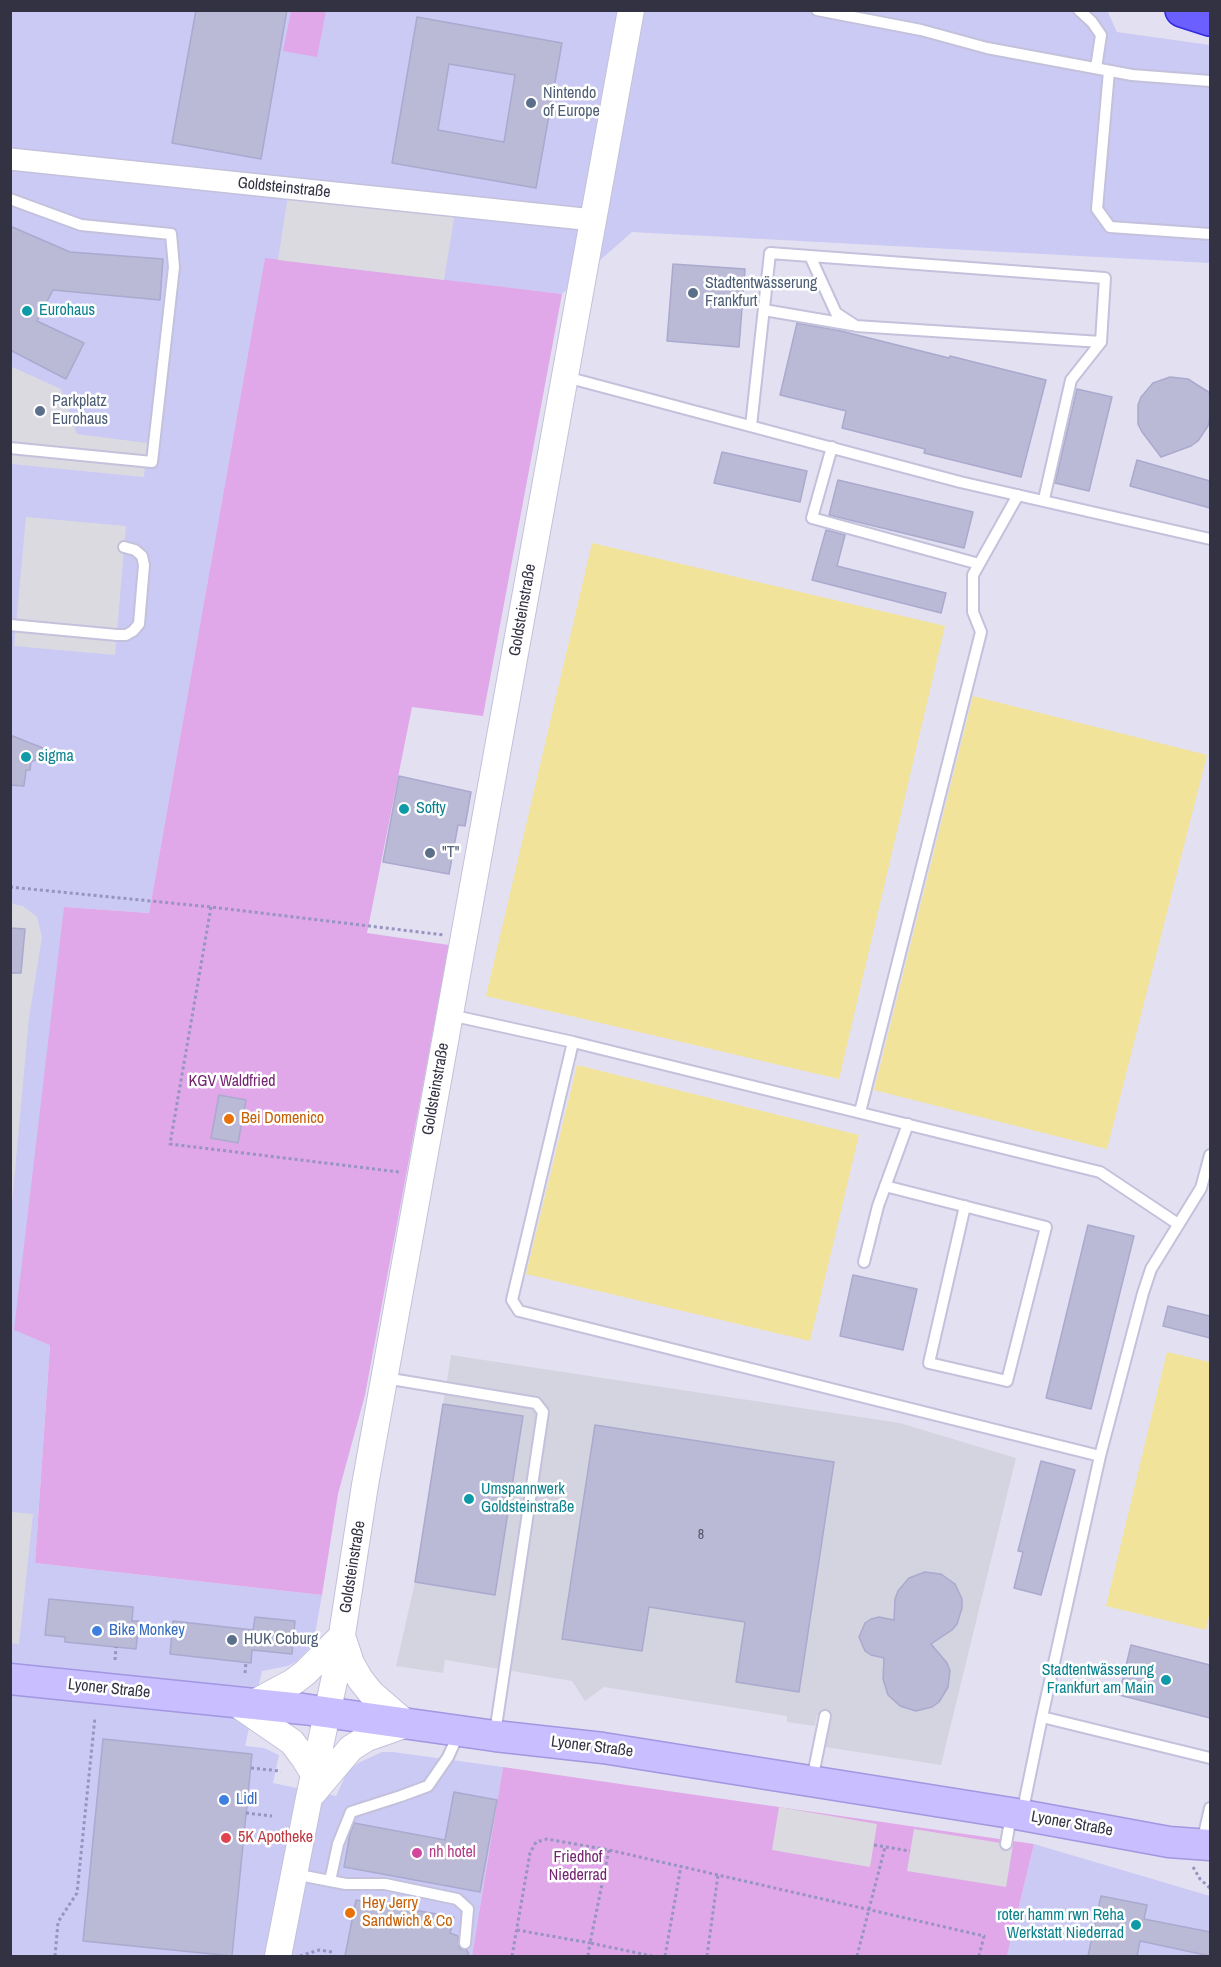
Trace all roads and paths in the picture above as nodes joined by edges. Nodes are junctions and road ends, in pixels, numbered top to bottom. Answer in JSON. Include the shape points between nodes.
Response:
{"nodes":[{"id":1,"x":631,"y":10,"type":"edge"},
{"id":2,"x":1078,"y":10,"type":"edge"},
{"id":3,"x":1182,"y":10,"type":"edge"},
{"id":4,"x":824,"y":11,"type":"edge"},
{"id":5,"x":1210,"y":19,"type":"edge"},
{"id":6,"x":1096,"y":68,"type":"junction"},
{"id":7,"x":1109,"y":71,"type":"junction"},
{"id":8,"x":1210,"y":81,"type":"edge"},
{"id":9,"x":10,"y":159,"type":"edge"},
{"id":10,"x":10,"y":199,"type":"edge"},
{"id":11,"x":592,"y":220,"type":"junction"},
{"id":12,"x":1210,"y":234,"type":"edge"},
{"id":13,"x":810,"y":256,"type":"junction"},
{"id":14,"x":764,"y":310,"type":"junction"},
{"id":15,"x":856,"y":326,"type":"junction"},
{"id":16,"x":1101,"y":342,"type":"junction"},
{"id":17,"x":566,"y":377,"type":"junction"},
{"id":18,"x":751,"y":426,"type":"junction"},
{"id":19,"x":832,"y":447,"type":"junction"},
{"id":20,"x":10,"y":448,"type":"edge"},
{"id":21,"x":1018,"y":495,"type":"junction"},
{"id":22,"x":1044,"y":499,"type":"junction"},
{"id":23,"x":1210,"y":539,"type":"edge"},
{"id":24,"x":124,"y":547,"type":"dead end"},
{"id":25,"x":979,"y":564,"type":"junction"},
{"id":26,"x":10,"y":625,"type":"edge"},
{"id":27,"x":10,"y":887,"type":"edge"},
{"id":28,"x":211,"y":907,"type":"junction"},
{"id":29,"x":463,"y":938,"type":"junction"},
{"id":30,"x":449,"y":1015,"type":"junction"},
{"id":31,"x":573,"y":1042,"type":"junction"},
{"id":32,"x":860,"y":1112,"type":"junction"},
{"id":33,"x":908,"y":1124,"type":"junction"},
{"id":34,"x":1210,"y":1162,"type":"edge"},
{"id":35,"x":421,"y":1174,"type":"junction"},
{"id":36,"x":885,"y":1186,"type":"junction"},
{"id":37,"x":965,"y":1206,"type":"junction"},
{"id":38,"x":1178,"y":1224,"type":"junction"},
{"id":39,"x":864,"y":1262,"type":"dead end"},
{"id":40,"x":385,"y":1378,"type":"junction"},
{"id":41,"x":1101,"y":1456,"type":"junction"},
{"id":42,"x":342,"y":1636,"type":"junction"},
{"id":43,"x":116,"y":1647,"type":"dead end"},
{"id":44,"x":115,"y":1660,"type":"dead end"},
{"id":45,"x":246,"y":1662,"type":"dead end"},
{"id":46,"x":245,"y":1673,"type":"dead end"},
{"id":47,"x":10,"y":1679,"type":"edge"},
{"id":48,"x":243,"y":1703,"type":"junction"},
{"id":49,"x":328,"y":1713,"type":"junction"},
{"id":50,"x":825,"y":1716,"type":"dead end"},
{"id":51,"x":95,"y":1717,"type":"dead end"},
{"id":52,"x":1042,"y":1717,"type":"junction"},
{"id":53,"x":407,"y":1724,"type":"junction"},
{"id":54,"x":460,"y":1730,"type":"junction"},
{"id":55,"x":495,"y":1736,"type":"junction"},
{"id":56,"x":1210,"y":1758,"type":"edge"},
{"id":57,"x":251,"y":1768,"type":"dead end"},
{"id":58,"x":281,"y":1771,"type":"dead end"},
{"id":59,"x":812,"y":1780,"type":"junction"},
{"id":60,"x":311,"y":1786,"type":"junction"},
{"id":61,"x":1210,"y":1808,"type":"edge"},
{"id":62,"x":246,"y":1813,"type":"dead end"},
{"id":63,"x":1017,"y":1814,"type":"junction"},
{"id":64,"x":272,"y":1816,"type":"dead end"},
{"id":65,"x":1006,"y":1844,"type":"dead end"},
{"id":66,"x":874,"y":1845,"type":"dead end"},
{"id":67,"x":885,"y":1847,"type":"junction"},
{"id":68,"x":609,"y":1850,"type":"junction"},
{"id":69,"x":910,"y":1851,"type":"dead end"},
{"id":70,"x":1204,"y":1853,"type":"edge"},
{"id":71,"x":681,"y":1866,"type":"junction"},
{"id":72,"x":294,"y":1874,"type":"junction"},
{"id":73,"x":718,"y":1875,"type":"junction"},
{"id":74,"x":330,"y":1881,"type":"junction"},
{"id":75,"x":1210,"y":1888,"type":"edge"},
{"id":76,"x":869,"y":1909,"type":"junction"},
{"id":77,"x":517,"y":1930,"type":"junction"},
{"id":78,"x":465,"y":1943,"type":"dead end"},
{"id":79,"x":590,"y":1943,"type":"junction"},
{"id":80,"x":332,"y":1952,"type":"dead end"},
{"id":81,"x":55,"y":1956,"type":"edge"},
{"id":82,"x":289,"y":1956,"type":"edge"},
{"id":83,"x":512,"y":1956,"type":"edge"},
{"id":84,"x":588,"y":1956,"type":"edge"},
{"id":85,"x":652,"y":1956,"type":"edge"},
{"id":86,"x":665,"y":1956,"type":"edge"},
{"id":87,"x":707,"y":1956,"type":"edge"},
{"id":88,"x":857,"y":1956,"type":"edge"},
{"id":89,"x":980,"y":1956,"type":"edge"}],
"edges":[{"from":1,"to":11,"type":"street","name":"Goldsteinstraße"},
{"from":2,"to":6,"type":"lane","via":[[1101,35]]},
{"from":3,"to":5,"type":"highway"},
{"from":4,"to":6,"type":"lane"},
{"from":6,"to":7,"type":"lane"},
{"from":7,"to":8,"type":"lane"},
{"from":7,"to":12,"type":"lane","via":[[1097,209],[1110,227]]},
{"from":9,"to":11,"type":"street","name":"Goldsteinstraße"},
{"from":10,"to":20,"type":"lane","via":[[81,225],[171,234],[174,267],[153,462]]},
{"from":11,"to":17,"type":"street","name":"Goldsteinstraße"},
{"from":13,"to":14,"type":"lane","via":[[770,253]]},
{"from":13,"to":15,"type":"lane","via":[[836,313]]},
{"from":13,"to":16,"type":"lane","via":[[1105,278]]},
{"from":14,"to":15,"type":"lane"},
{"from":14,"to":18,"type":"lane"},
{"from":15,"to":16,"type":"lane"},
{"from":16,"to":22,"type":"lane","via":[[1071,380]]},
{"from":17,"to":18,"type":"lane"},
{"from":17,"to":29,"type":"street","name":"Goldsteinstraße"},
{"from":18,"to":19,"type":"lane"},
{"from":19,"to":21,"type":"lane"},
{"from":19,"to":25,"type":"lane","via":[[812,518]]},
{"from":21,"to":22,"type":"lane"},
{"from":21,"to":25,"type":"lane"},
{"from":22,"to":23,"type":"lane"},
{"from":24,"to":26,"type":"lane","via":[[142,556],[144,565],[139,624],[133,631],[117,635]]},
{"from":25,"to":32,"type":"lane","via":[[973,575],[973,612],[981,632]]},
{"from":27,"to":28,"type":"path"},
{"from":28,"to":29,"type":"path"},
{"from":28,"to":35,"type":"path","via":[[170,1144]]},
{"from":29,"to":30,"type":"street","name":"Goldsteinstraße"},
{"from":30,"to":31,"type":"lane"},
{"from":30,"to":35,"type":"street","name":"Goldsteinstraße"},
{"from":31,"to":32,"type":"lane"},
{"from":31,"to":41,"type":"lane","via":[[512,1300],[519,1311]]},
{"from":32,"to":33,"type":"lane"},
{"from":33,"to":36,"type":"lane"},
{"from":33,"to":38,"type":"lane","via":[[1100,1172]]},
{"from":34,"to":38,"type":"lane","via":[[1201,1188]]},
{"from":35,"to":40,"type":"street","name":"Goldsteinstraße"},
{"from":36,"to":37,"type":"lane"},
{"from":36,"to":39,"type":"lane"},
{"from":37,"to":37,"type":"lane","via":[[1046,1227],[1007,1381],[929,1363]]},
{"from":38,"to":41,"type":"lane","via":[[1151,1269],[1143,1293]]},
{"from":40,"to":42,"type":"street","name":"Goldsteinstraße"},
{"from":40,"to":55,"type":"lane","via":[[536,1403],[543,1412]]},
{"from":41,"to":52,"type":"lane"},
{"from":42,"to":48,"type":"street","via":[[293,1682]]},
{"from":42,"to":49,"type":"street","name":"Goldsteinstraße"},
{"from":42,"to":53,"type":"street","via":[[360,1679]]},
{"from":43,"to":44,"type":"path"},
{"from":45,"to":46,"type":"path"},
{"from":47,"to":48,"type":"main road","name":"Lyoner Straße"},
{"from":48,"to":49,"type":"main road","name":"Lyoner Straße"},
{"from":48,"to":60,"type":"street","via":[[292,1742],[304,1758]]},
{"from":49,"to":53,"type":"main road","name":"Lyoner Straße"},
{"from":49,"to":60,"type":"street","name":"Goldsteinstraße"},
{"from":50,"to":59,"type":"lane"},
{"from":51,"to":81,"type":"path","via":[[77,1893],[58,1922]]},
{"from":52,"to":56,"type":"lane"},
{"from":52,"to":63,"type":"lane"},
{"from":53,"to":54,"type":"main road","name":"Lyoner Straße"},
{"from":53,"to":60,"type":"street","via":[[351,1748]]},
{"from":54,"to":55,"type":"main road","name":"Lyoner Straße"},
{"from":54,"to":74,"type":"lane","via":[[428,1786],[351,1812],[338,1844]]},
{"from":55,"to":59,"type":"main road","name":"Lyoner Straße"},
{"from":57,"to":58,"type":"path"},
{"from":59,"to":63,"type":"main road","name":"Lyoner Straße"},
{"from":60,"to":72,"type":"street","name":"Goldsteinstraße"},
{"from":61,"to":70,"type":"lane"},
{"from":62,"to":64,"type":"path"},
{"from":63,"to":65,"type":"lane"},
{"from":63,"to":70,"type":"main road","name":"Lyoner Straße","via":[[1169,1842]]},
{"from":66,"to":67,"type":"path"},
{"from":67,"to":69,"type":"path"},
{"from":67,"to":76,"type":"path"},
{"from":68,"to":71,"type":"path"},
{"from":68,"to":77,"type":"path","via":[[547,1839],[536,1842],[530,1853]]},
{"from":68,"to":79,"type":"path"},
{"from":70,"to":75,"type":"path","via":[[1200,1879]]},
{"from":71,"to":73,"type":"path"},
{"from":71,"to":86,"type":"path"},
{"from":72,"to":74,"type":"lane"},
{"from":72,"to":82,"type":"street","name":"Goldsteinstraße"},
{"from":73,"to":76,"type":"path"},
{"from":73,"to":87,"type":"path"},
{"from":74,"to":78,"type":"lane","via":[[385,1884],[457,1899],[468,1910]]},
{"from":76,"to":88,"type":"path"},
{"from":76,"to":89,"type":"path","via":[[984,1936]]},
{"from":77,"to":79,"type":"path"},
{"from":77,"to":83,"type":"path"},
{"from":79,"to":84,"type":"path"},
{"from":79,"to":85,"type":"path"},
{"from":80,"to":82,"type":"path","via":[[319,1950]]}]}
